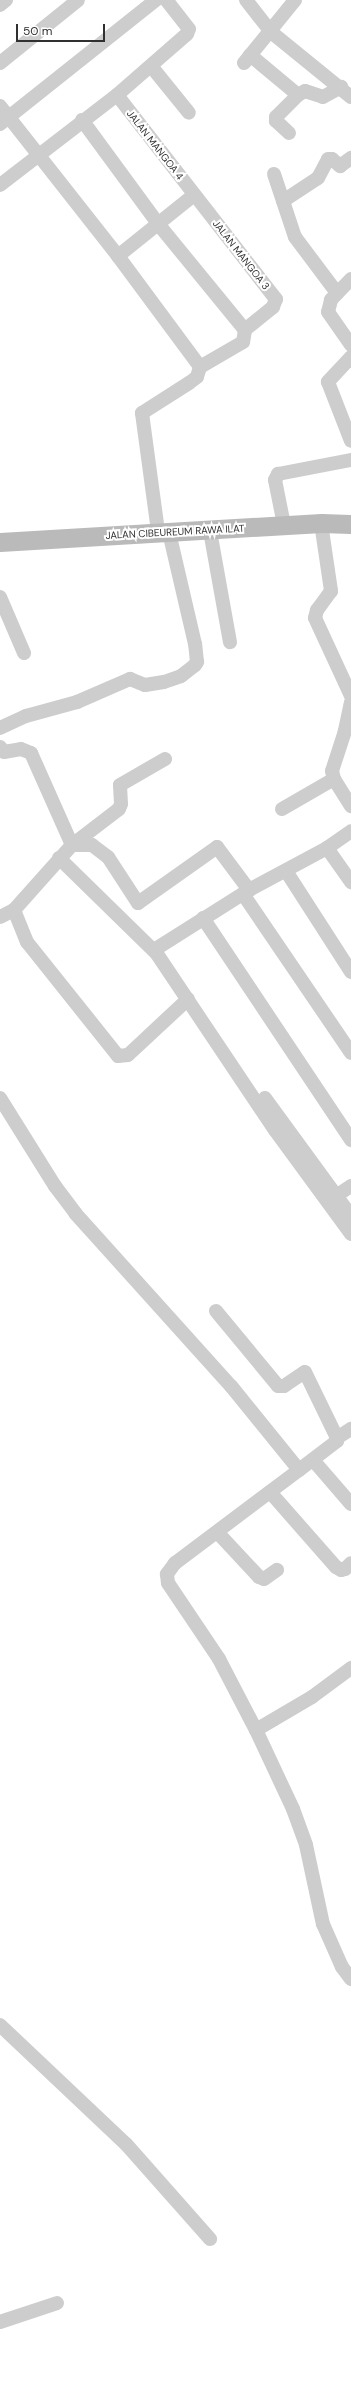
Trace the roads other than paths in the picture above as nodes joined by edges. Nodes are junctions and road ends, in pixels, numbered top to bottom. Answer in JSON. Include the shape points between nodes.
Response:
{"nodes":[{"id":1,"x":6,"y":0,"type":"edge"},
{"id":2,"x":78,"y":0,"type":"edge"},
{"id":3,"x":156,"y":0,"type":"edge"},
{"id":4,"x":166,"y":0,"type":"edge"},
{"id":5,"x":246,"y":0,"type":"edge"},
{"id":6,"x":295,"y":0,"type":"edge"},
{"id":7,"x":0,"y":5,"type":"edge"},
{"id":8,"x":271,"y":32,"type":"junction"},
{"id":9,"x":0,"y":63,"type":"edge"},
{"id":10,"x":151,"y":66,"type":"junction"},
{"id":11,"x":346,"y":92,"type":"edge"},
{"id":12,"x":117,"y":94,"type":"junction"},
{"id":13,"x":298,"y":95,"type":"junction"},
{"id":14,"x":0,"y":106,"type":"edge"},
{"id":15,"x":189,"y":113,"type":"dead end"},
{"id":16,"x":4,"y":120,"type":"edge"},
{"id":17,"x":82,"y":120,"type":"junction"},
{"id":18,"x":289,"y":133,"type":"dead end"},
{"id":19,"x":38,"y":155,"type":"junction"},
{"id":20,"x":351,"y":158,"type":"edge"},
{"id":21,"x":274,"y":174,"type":"dead end"},
{"id":22,"x":0,"y":186,"type":"edge"},
{"id":23,"x":194,"y":195,"type":"junction"},
{"id":24,"x":284,"y":201,"type":"junction"},
{"id":25,"x":159,"y":225,"type":"junction"},
{"id":26,"x":118,"y":256,"type":"junction"},
{"id":27,"x":351,"y":279,"type":"edge"},
{"id":28,"x":337,"y":293,"type":"junction"},
{"id":29,"x":246,"y":330,"type":"junction"},
{"id":30,"x":351,"y":345,"type":"edge"},
{"id":31,"x":351,"y":357,"type":"edge"},
{"id":32,"x":200,"y":367,"type":"junction"},
{"id":33,"x":351,"y":441,"type":"edge"},
{"id":34,"x":351,"y":460,"type":"edge"},
{"id":35,"x":321,"y":523,"type":"junction"},
{"id":36,"x":351,"y":524,"type":"edge"},
{"id":37,"x":284,"y":525,"type":"junction"},
{"id":38,"x":210,"y":531,"type":"junction"},
{"id":39,"x":164,"y":532,"type":"junction"},
{"id":40,"x":0,"y":542,"type":"edge"},
{"id":41,"x":0,"y":596,"type":"edge"},
{"id":42,"x":230,"y":642,"type":"dead end"},
{"id":43,"x":24,"y":653,"type":"dead end"},
{"id":44,"x":351,"y":696,"type":"edge"},
{"id":45,"x":351,"y":702,"type":"edge"},
{"id":46,"x":0,"y":728,"type":"edge"},
{"id":47,"x":0,"y":748,"type":"edge"},
{"id":48,"x":165,"y":759,"type":"dead end"},
{"id":49,"x":334,"y":779,"type":"junction"},
{"id":50,"x":351,"y":806,"type":"edge"},
{"id":51,"x":282,"y":809,"type":"dead end"},
{"id":52,"x":351,"y":831,"type":"edge"},
{"id":53,"x":72,"y":845,"type":"junction"},
{"id":54,"x":326,"y":848,"type":"junction"},
{"id":55,"x":59,"y":858,"type":"junction"},
{"id":56,"x":286,"y":871,"type":"junction"},
{"id":57,"x":351,"y":882,"type":"edge"},
{"id":58,"x":246,"y":892,"type":"junction"},
{"id":59,"x":14,"y":910,"type":"junction"},
{"id":60,"x":0,"y":917,"type":"edge"},
{"id":61,"x":203,"y":918,"type":"junction"},
{"id":62,"x":158,"y":947,"type":"junction"},
{"id":63,"x":351,"y":972,"type":"edge"},
{"id":64,"x":188,"y":999,"type":"junction"},
{"id":65,"x":351,"y":1053,"type":"edge"},
{"id":66,"x":0,"y":1098,"type":"edge"},
{"id":67,"x":351,"y":1140,"type":"edge"},
{"id":68,"x":351,"y":1186,"type":"edge"},
{"id":69,"x":336,"y":1196,"type":"junction"},
{"id":70,"x":351,"y":1216,"type":"edge"},
{"id":71,"x":351,"y":1234,"type":"edge"},
{"id":72,"x":216,"y":1310,"type":"dead end"},
{"id":73,"x":351,"y":1429,"type":"edge"},
{"id":74,"x":337,"y":1438,"type":"junction"},
{"id":75,"x":313,"y":1460,"type":"junction"},
{"id":76,"x":299,"y":1470,"type":"junction"},
{"id":77,"x":270,"y":1492,"type":"junction"},
{"id":78,"x":351,"y":1504,"type":"edge"},
{"id":79,"x":218,"y":1533,"type":"junction"},
{"id":80,"x":351,"y":1563,"type":"edge"},
{"id":81,"x":277,"y":1570,"type":"dead end"},
{"id":82,"x":351,"y":1668,"type":"edge"},
{"id":83,"x":256,"y":1730,"type":"junction"},
{"id":84,"x":351,"y":1979,"type":"edge"},
{"id":85,"x":0,"y":2025,"type":"edge"},
{"id":86,"x":210,"y":2238,"type":"dead end"},
{"id":87,"x":57,"y":2303,"type":"dead end"},
{"id":88,"x":0,"y":2322,"type":"edge"}],
"edges":[{"from":1,"to":7,"type":"street"},
{"from":2,"to":9,"type":"street"},
{"from":3,"to":16,"type":"street"},
{"from":4,"to":10,"type":"street","via":[[189,30]]},
{"from":5,"to":8,"type":"street"},
{"from":6,"to":8,"type":"street"},
{"from":8,"to":11,"type":"street"},
{"from":8,"to":13,"type":"street","via":[[247,59]]},
{"from":10,"to":12,"type":"street"},
{"from":10,"to":15,"type":"street"},
{"from":11,"to":13,"type":"street","via":[[323,97],[305,91]]},
{"from":12,"to":17,"type":"street"},
{"from":12,"to":23,"type":"street","name":"JALAN MANGOA 4"},
{"from":13,"to":18,"type":"street","via":[[276,117],[276,121]]},
{"from":14,"to":16,"type":"street"},
{"from":16,"to":19,"type":"street"},
{"from":17,"to":19,"type":"street"},
{"from":17,"to":25,"type":"street"},
{"from":19,"to":22,"type":"street"},
{"from":19,"to":26,"type":"street"},
{"from":20,"to":24,"type":"street","via":[[340,166],[332,158],[328,159],[318,178]]},
{"from":21,"to":24,"type":"street"},
{"from":23,"to":25,"type":"street"},
{"from":23,"to":29,"type":"street","name":"JALAN MANGOA 3","via":[[276,299],[273,307]]},
{"from":24,"to":28,"type":"street","via":[[295,237]]},
{"from":25,"to":26,"type":"street"},
{"from":25,"to":29,"type":"street"},
{"from":26,"to":32,"type":"street"},
{"from":27,"to":28,"type":"street"},
{"from":28,"to":30,"type":"street","via":[[331,300],[328,312]]},
{"from":29,"to":32,"type":"street","via":[[242,342]]},
{"from":31,"to":33,"type":"street","via":[[328,382]]},
{"from":32,"to":39,"type":"street","via":[[197,377],[142,413],[140,420]]},
{"from":34,"to":37,"type":"street","via":[[278,474],[275,480]]},
{"from":35,"to":36,"type":"street","name":"JALAN CIBEUREUM RAWA ILAT"},
{"from":35,"to":37,"type":"street","name":"JALAN CIBEUREUM RAWA ILAT"},
{"from":35,"to":44,"type":"street","via":[[331,591],[317,610],[315,618]]},
{"from":37,"to":38,"type":"street","name":"JALAN CIBEUREUM RAWA ILAT"},
{"from":38,"to":39,"type":"street","name":"JALAN CIBEUREUM RAWA ILAT"},
{"from":38,"to":42,"type":"street"},
{"from":39,"to":40,"type":"street","name":"JALAN CIBEUREUM RAWA ILAT"},
{"from":39,"to":46,"type":"street","via":[[195,644],[196,665],[181,676],[164,682],[145,685],[130,680],[77,702],[26,716]]},
{"from":41,"to":43,"type":"street"},
{"from":45,"to":49,"type":"street","via":[[332,771]]},
{"from":47,"to":53,"type":"street","via":[[4,752],[21,749],[31,753]]},
{"from":48,"to":53,"type":"street","via":[[120,785],[119,809]]},
{"from":49,"to":50,"type":"street"},
{"from":49,"to":51,"type":"street"},
{"from":52,"to":54,"type":"street"},
{"from":53,"to":55,"type":"street"},
{"from":53,"to":58,"type":"street","via":[[92,846],[108,857],[138,903],[217,847]]},
{"from":54,"to":56,"type":"street"},
{"from":54,"to":57,"type":"street"},
{"from":55,"to":59,"type":"street"},
{"from":55,"to":62,"type":"street"},
{"from":56,"to":58,"type":"street"},
{"from":56,"to":63,"type":"street"},
{"from":58,"to":61,"type":"street"},
{"from":58,"to":65,"type":"street"},
{"from":59,"to":60,"type":"street"},
{"from":59,"to":64,"type":"street","via":[[27,942],[118,1056],[128,1055]]},
{"from":61,"to":62,"type":"street"},
{"from":61,"to":67,"type":"street"},
{"from":62,"to":64,"type":"street"},
{"from":62,"to":69,"type":"street"},
{"from":64,"to":71,"type":"street","via":[[275,1130]]},
{"from":66,"to":76,"type":"street","via":[[54,1186],[75,1213],[231,1386]]},
{"from":68,"to":69,"type":"street"},
{"from":69,"to":70,"type":"street"},
{"from":72,"to":74,"type":"street","via":[[278,1386],[284,1386],[305,1372]]},
{"from":73,"to":74,"type":"street"},
{"from":74,"to":75,"type":"street","via":[[337,1442]]},
{"from":75,"to":76,"type":"street"},
{"from":75,"to":78,"type":"street"},
{"from":76,"to":77,"type":"street"},
{"from":77,"to":79,"type":"street"},
{"from":77,"to":80,"type":"street","via":[[336,1567],[346,1569]]},
{"from":79,"to":81,"type":"street","via":[[258,1577],[264,1579]]},
{"from":79,"to":83,"type":"street","via":[[170,1567],[167,1574],[168,1583],[219,1659]]},
{"from":82,"to":83,"type":"street","via":[[312,1697]]},
{"from":83,"to":84,"type":"street","via":[[306,1845],[323,1924],[342,1967]]},
{"from":85,"to":86,"type":"street","via":[[126,2144]]},
{"from":87,"to":88,"type":"street"}]}
